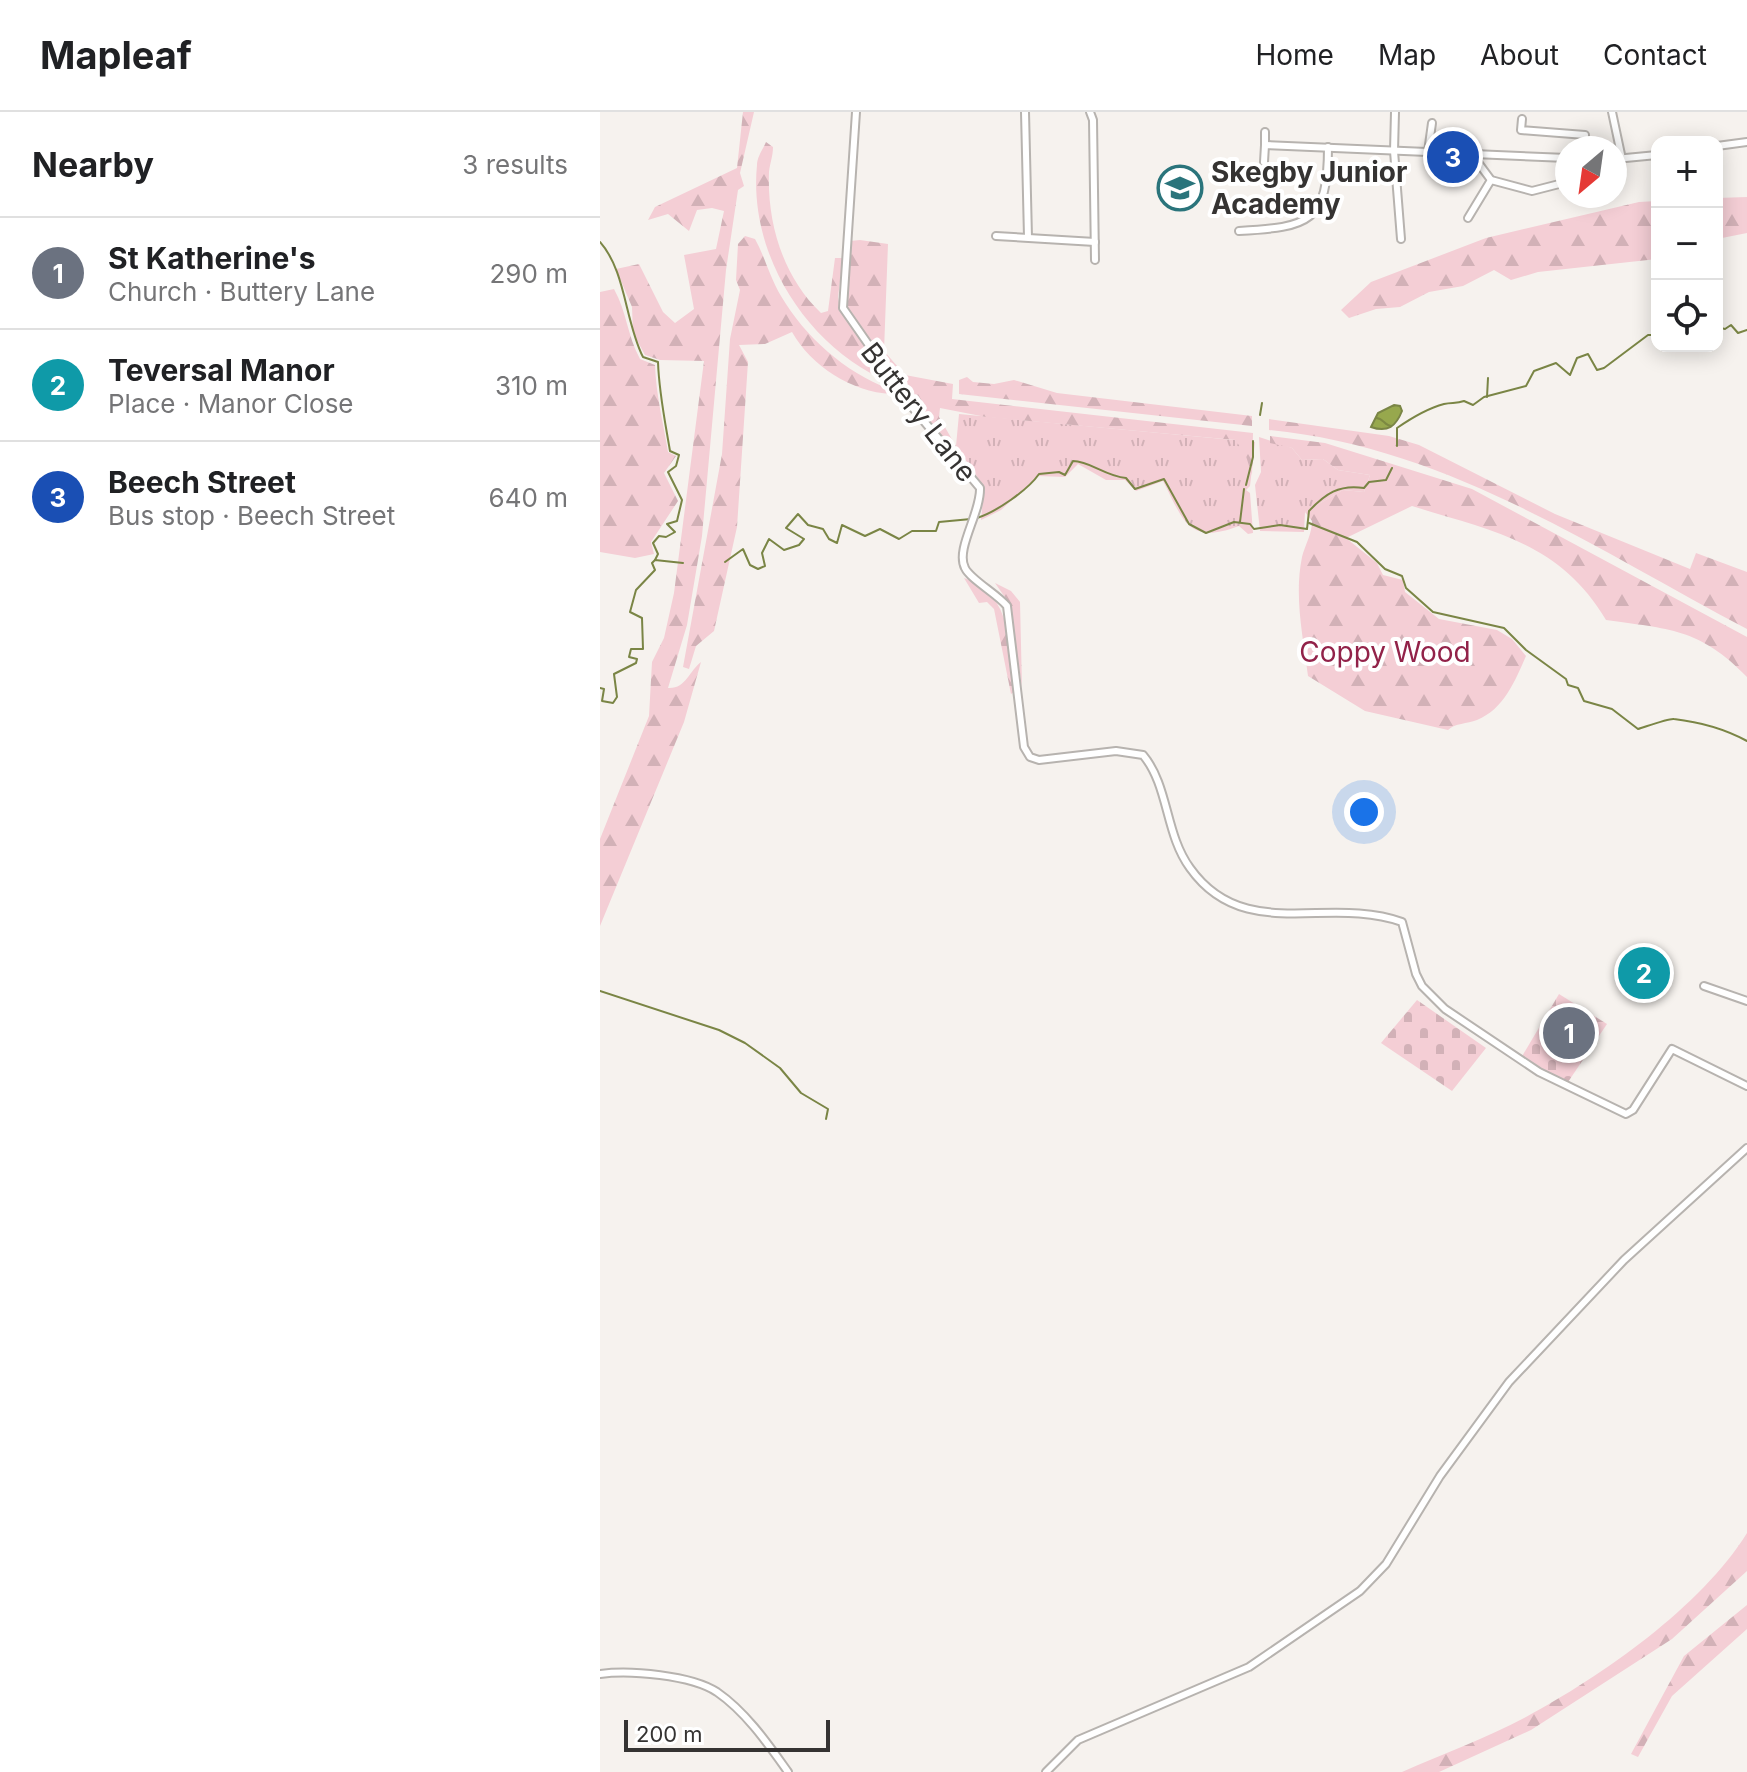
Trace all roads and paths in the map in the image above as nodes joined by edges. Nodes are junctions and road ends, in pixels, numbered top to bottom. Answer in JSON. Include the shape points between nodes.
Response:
{"nodes":[{"id":1,"x":856,"y":112,"type":"edge"},
{"id":2,"x":1025,"y":112,"type":"edge"},
{"id":3,"x":1090,"y":112,"type":"edge"},
{"id":4,"x":1395,"y":112,"type":"edge"},
{"id":5,"x":1612,"y":112,"type":"edge"},
{"id":6,"x":1522,"y":119,"type":"dead end"},
{"id":7,"x":1432,"y":123,"type":"dead end"},
{"id":8,"x":1265,"y":132,"type":"dead end"},
{"id":9,"x":1585,"y":136,"type":"edge"},
{"id":10,"x":1615,"y":136,"type":"edge"},
{"id":11,"x":1747,"y":142,"type":"edge"},
{"id":12,"x":1265,"y":145,"type":"junction"},
{"id":13,"x":1723,"y":145,"type":"edge"},
{"id":14,"x":1328,"y":147,"type":"junction"},
{"id":15,"x":1394,"y":151,"type":"junction"},
{"id":16,"x":1428,"y":152,"type":"junction"},
{"id":17,"x":1471,"y":153,"type":"junction"},
{"id":18,"x":1651,"y":156,"type":"edge"},
{"id":19,"x":1555,"y":157,"type":"edge"},
{"id":20,"x":1627,"y":158,"type":"edge"},
{"id":21,"x":1264,"y":162,"type":"dead end"},
{"id":22,"x":1491,"y":180,"type":"junction"},
{"id":23,"x":1555,"y":185,"type":"edge"},
{"id":24,"x":1468,"y":218,"type":"dead end"},
{"id":25,"x":1239,"y":231,"type":"dead end"},
{"id":26,"x":996,"y":236,"type":"dead end"},
{"id":27,"x":1028,"y":237,"type":"junction"},
{"id":28,"x":1401,"y":239,"type":"dead end"},
{"id":29,"x":1095,"y":242,"type":"junction"},
{"id":30,"x":1095,"y":260,"type":"dead end"},
{"id":31,"x":1704,"y":986,"type":"dead end"},
{"id":32,"x":1747,"y":1001,"type":"edge"},
{"id":33,"x":1747,"y":1086,"type":"edge"},
{"id":34,"x":1747,"y":1148,"type":"edge"},
{"id":35,"x":600,"y":1674,"type":"edge"},
{"id":36,"x":788,"y":1772,"type":"edge"},
{"id":37,"x":1046,"y":1772,"type":"edge"}],
"edges":[{"from":1,"to":33,"type":"street","name":"Buttery Lane","via":[[843,308],[912,407],[980,488],[981,504],[962,553],[965,568],[1007,606],[1024,747],[1030,757],[1116,751],[1143,755],[1153,767],[1170,828],[1188,866],[1219,897],[1260,913],[1375,914],[1402,922],[1416,974],[1432,997],[1539,1072],[1586,1097],[1626,1114],[1672,1049]]},
{"from":2,"to":27,"type":"street"},
{"from":3,"to":29,"type":"street"},
{"from":4,"to":15,"type":"street"},
{"from":5,"to":10,"type":"street"},
{"from":6,"to":9,"type":"street","via":[[1521,130]]},
{"from":7,"to":16,"type":"street"},
{"from":8,"to":12,"type":"street"},
{"from":11,"to":13,"type":"street"},
{"from":12,"to":14,"type":"street"},
{"from":12,"to":21,"type":"street"},
{"from":14,"to":15,"type":"street"},
{"from":14,"to":25,"type":"street","via":[[1324,196],[1306,219],[1292,227]]},
{"from":15,"to":16,"type":"street"},
{"from":15,"to":28,"type":"street"},
{"from":16,"to":17,"type":"street"},
{"from":17,"to":19,"type":"street"},
{"from":17,"to":22,"type":"street"},
{"from":18,"to":20,"type":"street"},
{"from":22,"to":23,"type":"street","via":[[1532,191]]},
{"from":22,"to":24,"type":"street"},
{"from":26,"to":27,"type":"street"},
{"from":27,"to":29,"type":"street"},
{"from":29,"to":30,"type":"street"},
{"from":31,"to":32,"type":"street"},
{"from":34,"to":37,"type":"street","via":[[1624,1260],[1509,1382],[1440,1476],[1386,1564],[1360,1591],[1249,1667],[1078,1740]]},
{"from":35,"to":36,"type":"street","via":[[648,1674],[715,1690],[763,1737]]}]}
